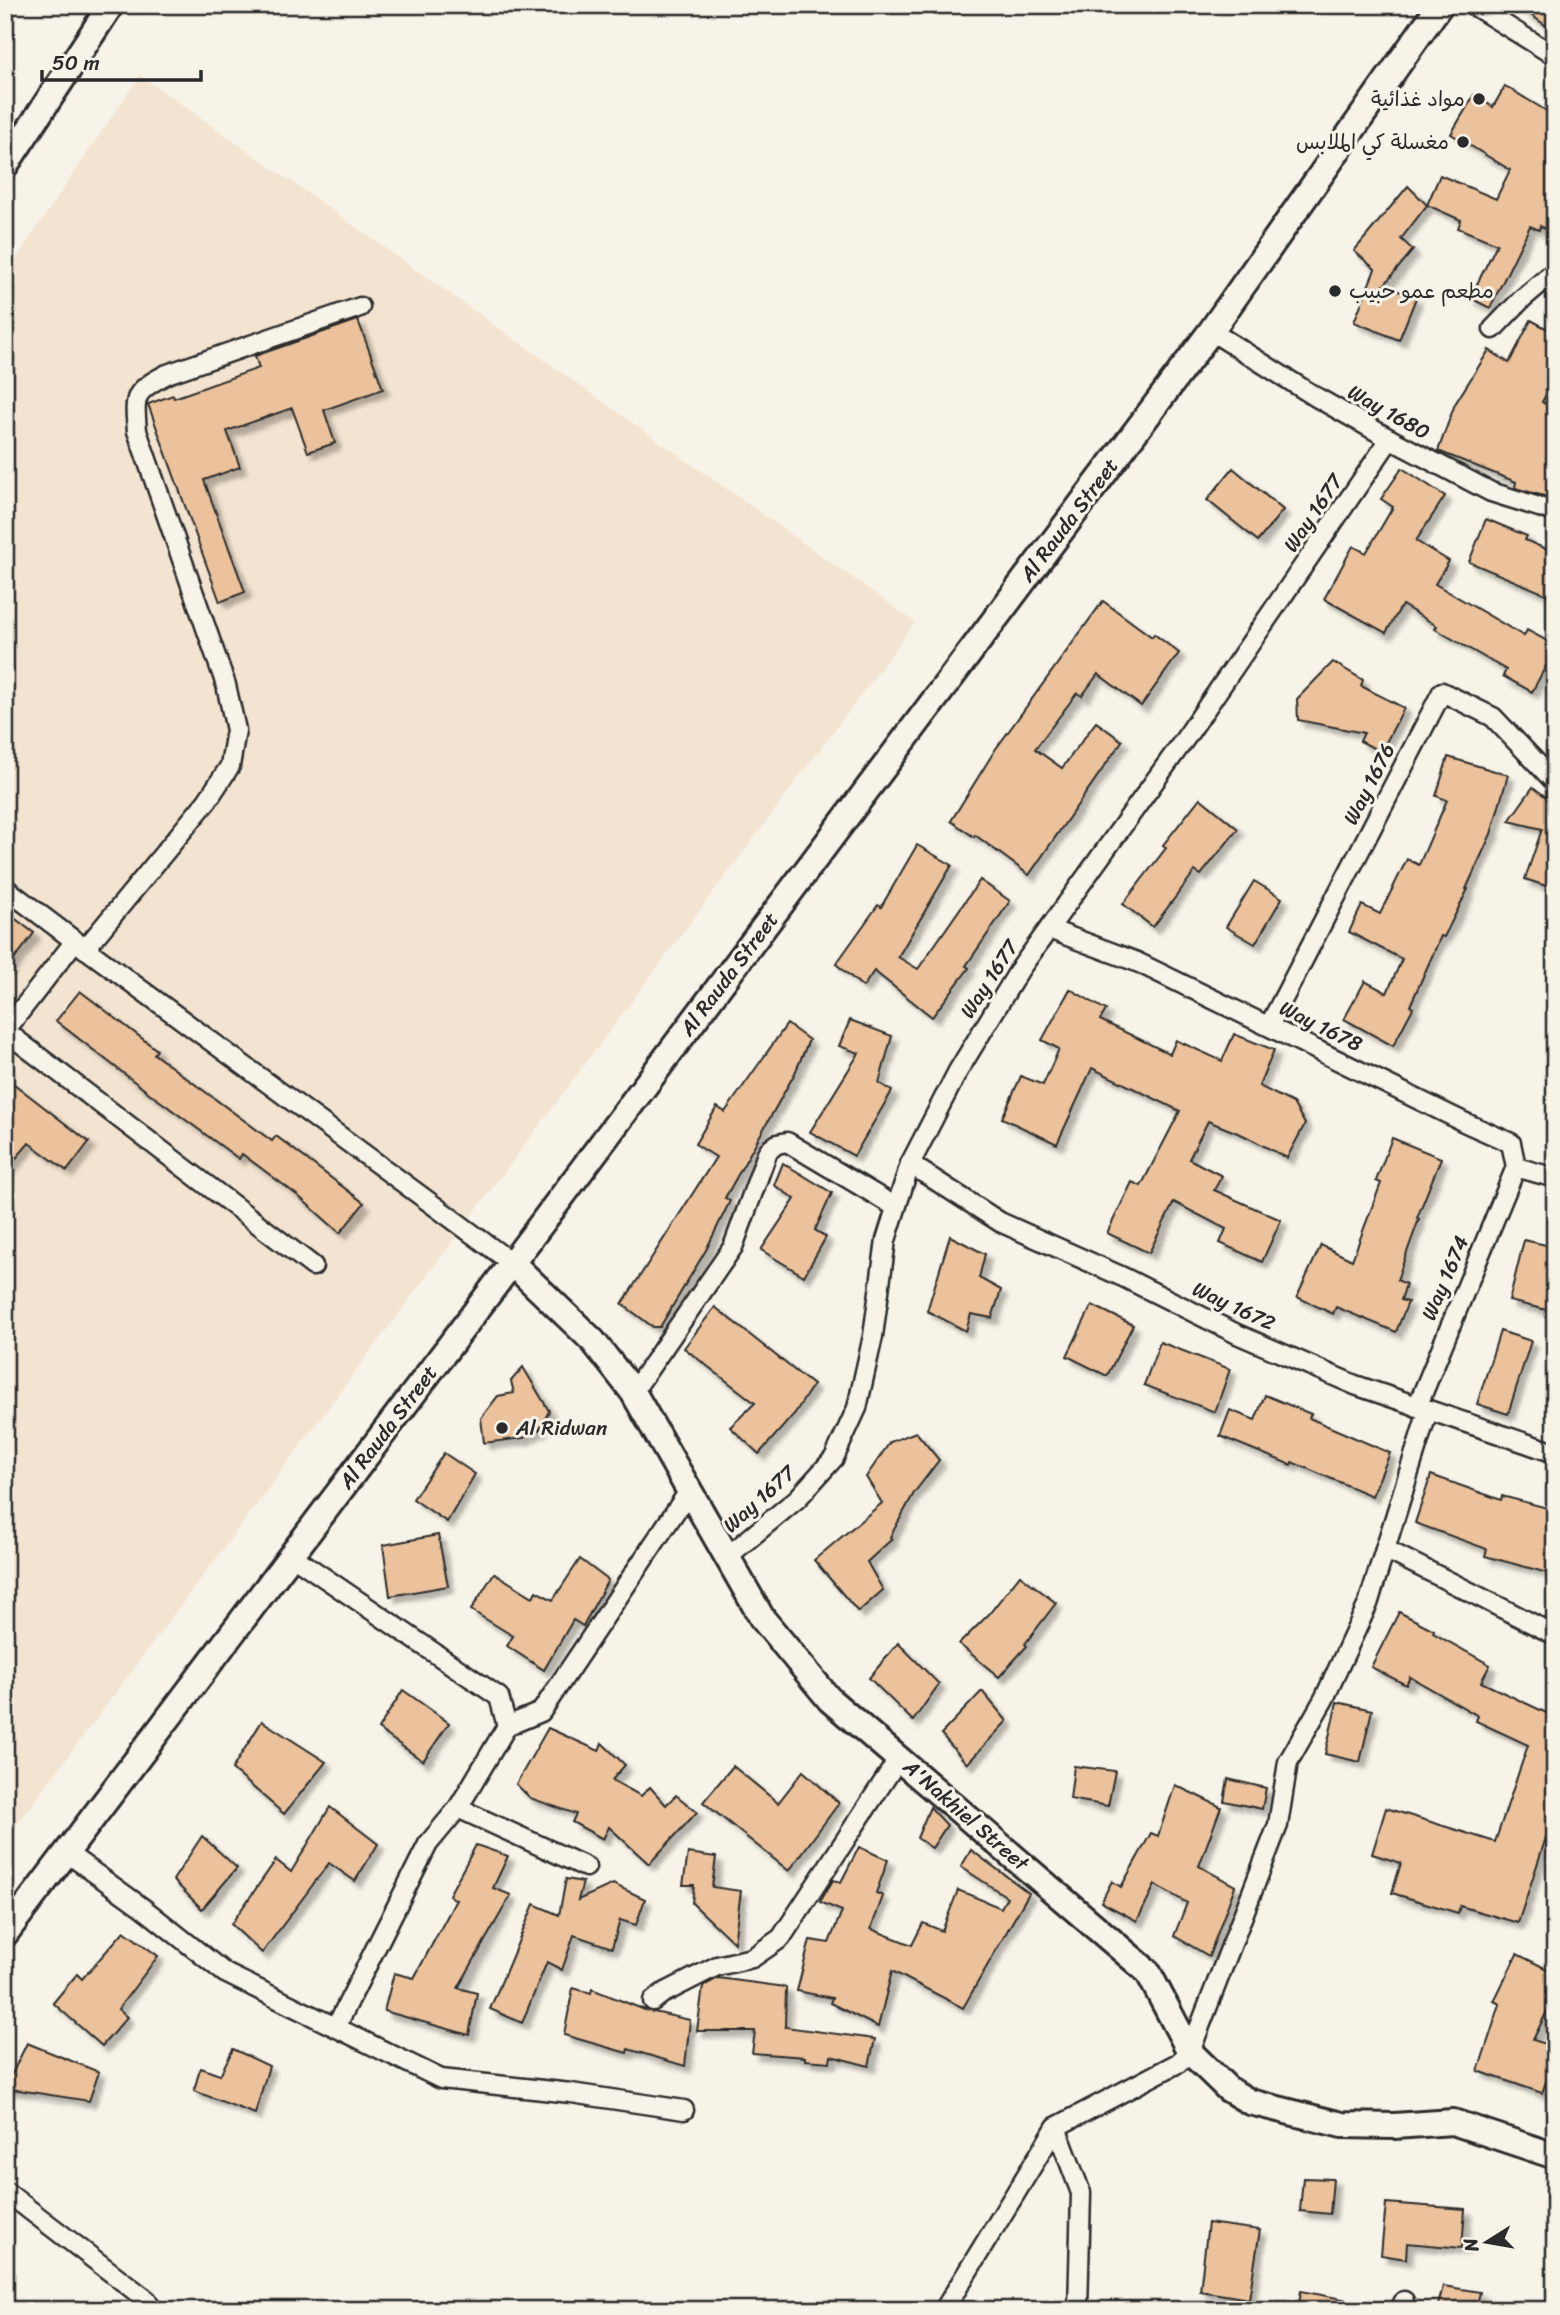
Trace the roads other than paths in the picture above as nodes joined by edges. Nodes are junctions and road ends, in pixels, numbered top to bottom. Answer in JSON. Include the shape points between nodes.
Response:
{"nodes":[{"id":1,"x":111,"y":5,"type":"edge"},
{"id":2,"x":1440,"y":5,"type":"edge"},
{"id":3,"x":1473,"y":5,"type":"edge"},
{"id":4,"x":1555,"y":56,"type":"edge"},
{"id":5,"x":5,"y":166,"type":"edge"},
{"id":6,"x":1555,"y":271,"type":"edge"},
{"id":7,"x":359,"y":307,"type":"dead end"},
{"id":8,"x":1493,"y":329,"type":"dead end"},
{"id":9,"x":1211,"y":331,"type":"junction"},
{"id":10,"x":1390,"y":439,"type":"junction"},
{"id":11,"x":1555,"y":512,"type":"edge"},
{"id":12,"x":1555,"y":782,"type":"edge"},
{"id":13,"x":5,"y":888,"type":"edge"},
{"id":14,"x":1049,"y":929,"type":"junction"},
{"id":15,"x":80,"y":945,"type":"junction"},
{"id":16,"x":1269,"y":1026,"type":"junction"},
{"id":17,"x":5,"y":1031,"type":"edge"},
{"id":18,"x":910,"y":1164,"type":"junction"},
{"id":19,"x":1516,"y":1167,"type":"junction"},
{"id":20,"x":1555,"y":1178,"type":"edge"},
{"id":21,"x":897,"y":1207,"type":"junction"},
{"id":22,"x":512,"y":1263,"type":"junction"},
{"id":23,"x":313,"y":1266,"type":"dead end"},
{"id":24,"x":633,"y":1392,"type":"junction"},
{"id":25,"x":1422,"y":1409,"type":"junction"},
{"id":26,"x":1555,"y":1452,"type":"edge"},
{"id":27,"x":689,"y":1490,"type":"junction"},
{"id":28,"x":1385,"y":1549,"type":"junction"},
{"id":29,"x":291,"y":1555,"type":"junction"},
{"id":30,"x":727,"y":1557,"type":"junction"},
{"id":31,"x":1555,"y":1635,"type":"edge"},
{"id":32,"x":507,"y":1726,"type":"junction"},
{"id":33,"x":899,"y":1758,"type":"junction"},
{"id":34,"x":458,"y":1808,"type":"junction"},
{"id":35,"x":67,"y":1853,"type":"junction"},
{"id":36,"x":586,"y":1867,"type":"dead end"},
{"id":37,"x":5,"y":1934,"type":"edge"},
{"id":38,"x":653,"y":2001,"type":"dead end"},
{"id":39,"x":336,"y":2027,"type":"junction"},
{"id":40,"x":1190,"y":2052,"type":"junction"},
{"id":41,"x":684,"y":2109,"type":"dead end"},
{"id":42,"x":1056,"y":2127,"type":"junction"},
{"id":43,"x":1555,"y":2156,"type":"edge"},
{"id":44,"x":5,"y":2191,"type":"edge"},
{"id":45,"x":152,"y":2310,"type":"edge"},
{"id":46,"x":944,"y":2310,"type":"edge"},
{"id":47,"x":1078,"y":2310,"type":"edge"}],
"edges":[{"from":1,"to":5,"type":"main road"},
{"from":2,"to":9,"type":"main road","name":"Al Rauda Street"},
{"from":3,"to":4,"type":"street"},
{"from":6,"to":8,"type":"street"},
{"from":7,"to":15,"type":"street","via":[[167,374],[145,386],[134,402],[137,431],[226,685],[236,730],[230,766],[207,801]]},
{"from":9,"to":10,"type":"street","name":"Way 1680"},
{"from":9,"to":22,"type":"main road","name":"Al Rauda Street"},
{"from":10,"to":11,"type":"street","name":"Way 1680","via":[[1491,492]]},
{"from":10,"to":14,"type":"street","name":"Way 1677"},
{"from":12,"to":16,"type":"street","name":"Way 1676","via":[[1493,717],[1442,692]]},
{"from":13,"to":15,"type":"street"},
{"from":14,"to":16,"type":"street","name":"Way 1678","via":[[1137,962]]},
{"from":14,"to":18,"type":"street","name":"Way 1677","via":[[957,1071]]},
{"from":15,"to":17,"type":"street"},
{"from":15,"to":22,"type":"street"},
{"from":16,"to":19,"type":"street","name":"Way 1678","via":[[1511,1143]]},
{"from":17,"to":23,"type":"street"},
{"from":18,"to":21,"type":"street","name":"Way 1677"},
{"from":18,"to":25,"type":"street","name":"Way 1672","via":[[1000,1222],[1237,1334]]},
{"from":19,"to":20,"type":"street"},
{"from":19,"to":25,"type":"street","name":"Way 1674"},
{"from":21,"to":24,"type":"street","via":[[787,1142],[777,1144],[768,1151],[733,1247]]},
{"from":21,"to":30,"type":"street","name":"Way 1677","via":[[886,1240],[873,1336],[857,1408],[834,1458],[798,1498]]},
{"from":22,"to":24,"type":"main road","name":"A'Nakhiel Street","via":[[593,1341]]},
{"from":22,"to":29,"type":"main road","name":"Al Rauda Street"},
{"from":24,"to":27,"type":"main road","name":"A'Nakhiel Street"},
{"from":25,"to":26,"type":"street","name":"Way 1672"},
{"from":25,"to":28,"type":"street","name":"Way 1674"},
{"from":27,"to":30,"type":"main road","name":"A'Nakhiel Street"},
{"from":27,"to":32,"type":"street","via":[[541,1712]]},
{"from":28,"to":31,"type":"street"},
{"from":28,"to":40,"type":"street","name":"Way 1674","via":[[1368,1604],[1324,1699],[1288,1762],[1278,1825]]},
{"from":29,"to":32,"type":"street","via":[[499,1697]]},
{"from":29,"to":35,"type":"main road","name":"Al Rauda Street"},
{"from":30,"to":33,"type":"main road","name":"A'Nakhiel Street","via":[[762,1618],[830,1700]]},
{"from":32,"to":34,"type":"street"},
{"from":33,"to":38,"type":"street","via":[[781,1938],[752,1958],[717,1966]]},
{"from":33,"to":40,"type":"main road","name":"A'Nakhiel Street","via":[[1148,1972]]},
{"from":34,"to":36,"type":"street"},
{"from":34,"to":39,"type":"street","via":[[428,1844]]},
{"from":35,"to":37,"type":"main road","name":"Al Rauda Street"},
{"from":35,"to":39,"type":"street","via":[[225,1973]]},
{"from":39,"to":41,"type":"street","via":[[440,2079]]},
{"from":40,"to":42,"type":"street","via":[[1178,2063]]},
{"from":40,"to":43,"type":"main road","name":"A'Nakhiel Street","via":[[1228,2089],[1250,2102],[1342,2124],[1453,2122]]},
{"from":42,"to":46,"type":"street"},
{"from":42,"to":47,"type":"street","via":[[1081,2193]]},
{"from":44,"to":45,"type":"street","via":[[147,2300]]}]}
